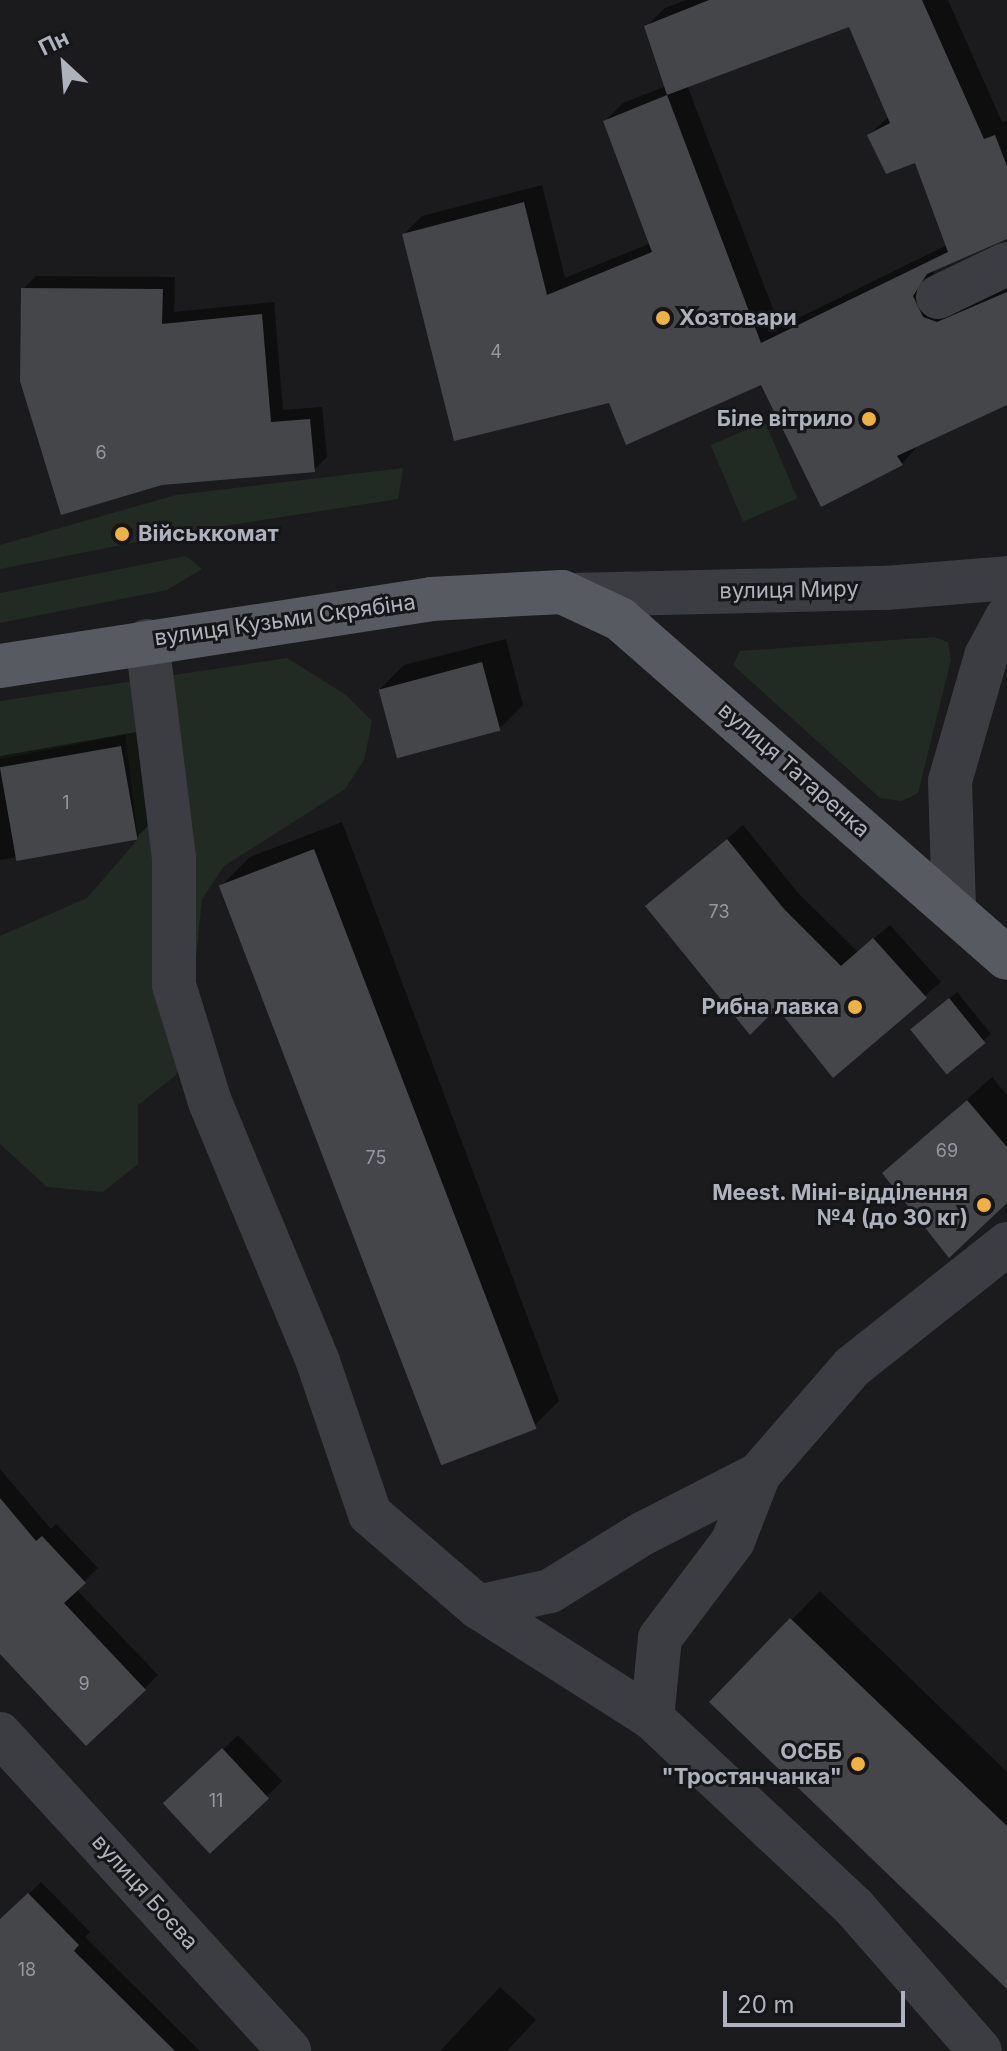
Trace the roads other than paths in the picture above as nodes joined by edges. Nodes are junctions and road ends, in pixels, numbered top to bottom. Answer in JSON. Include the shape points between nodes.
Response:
{"nodes":[{"id":1,"x":1007,"y":264,"type":"edge"},
{"id":2,"x":938,"y":297,"type":"dead end"},
{"id":3,"x":1007,"y":578,"type":"edge"},
{"id":4,"x":571,"y":595,"type":"junction"},
{"id":5,"x":1007,"y":617,"type":"edge"},
{"id":6,"x":147,"y":641,"type":"junction"},
{"id":7,"x":0,"y":666,"type":"edge"},
{"id":8,"x":954,"y":908,"type":"junction"},
{"id":9,"x":1007,"y":958,"type":"edge"},
{"id":10,"x":1007,"y":1244,"type":"edge"},
{"id":11,"x":759,"y":1474,"type":"junction"},
{"id":12,"x":478,"y":1607,"type":"junction"},
{"id":13,"x":652,"y":1718,"type":"junction"},
{"id":14,"x":0,"y":1734,"type":"edge"},
{"id":15,"x":289,"y":2051,"type":"edge"},
{"id":16,"x":980,"y":2051,"type":"edge"}],
"edges":[{"from":1,"to":2,"type":"street"},
{"from":3,"to":4,"type":"street","name":"вулиця Миру","via":[[886,588]]},
{"from":4,"to":6,"type":"main road","name":"вулиця Кузьми Скрябіна","via":[[431,599]]},
{"from":4,"to":8,"type":"main road","name":"вулиця Татаренка","via":[[620,619]]},
{"from":5,"to":8,"type":"street","via":[[986,656],[950,781]]},
{"from":6,"to":7,"type":"main road","name":"вулиця Кузьми Скрябіна"},
{"from":6,"to":12,"type":"street","via":[[174,857],[174,985],[210,1102],[318,1362],[370,1514]]},
{"from":8,"to":9,"type":"main road","name":"вулиця Татаренка"},
{"from":10,"to":11,"type":"street","via":[[852,1367]]},
{"from":11,"to":12,"type":"street","via":[[642,1534],[550,1591]]},
{"from":11,"to":13,"type":"street","via":[[733,1541],[660,1638]]},
{"from":12,"to":13,"type":"street"},
{"from":13,"to":16,"type":"street","via":[[854,1907]]},
{"from":14,"to":15,"type":"street","name":"вулиця Боєва"}]}
